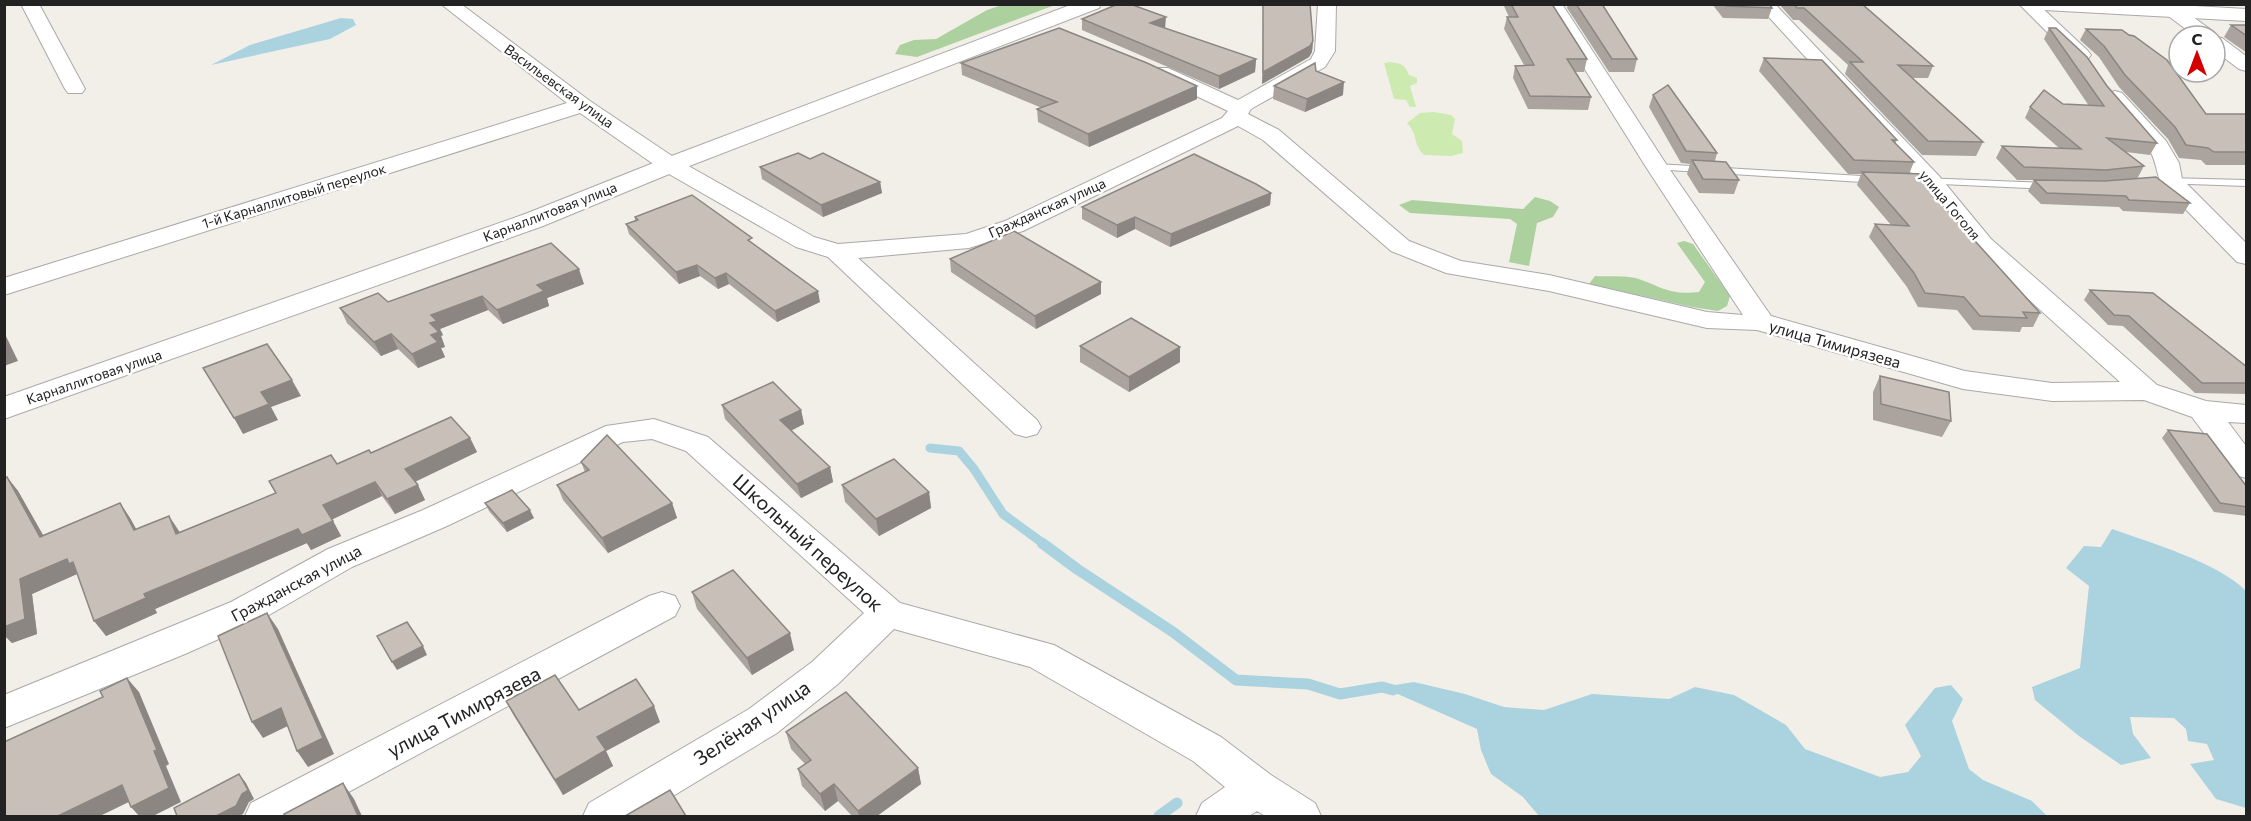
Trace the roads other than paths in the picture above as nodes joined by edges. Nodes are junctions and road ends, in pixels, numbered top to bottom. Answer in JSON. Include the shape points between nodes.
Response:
{"nodes":[{"id":1,"x":30,"y":4,"type":"edge"},
{"id":2,"x":449,"y":4,"type":"edge"},
{"id":3,"x":1092,"y":4,"type":"edge"},
{"id":4,"x":1328,"y":4,"type":"edge"},
{"id":5,"x":1553,"y":4,"type":"edge"},
{"id":6,"x":1766,"y":4,"type":"edge"},
{"id":7,"x":2027,"y":4,"type":"edge"},
{"id":8,"x":2044,"y":4,"type":"edge"},
{"id":9,"x":2173,"y":11,"type":"junction"},
{"id":10,"x":2247,"y":15,"type":"edge"},
{"id":11,"x":2191,"y":24,"type":"edge"},
{"id":12,"x":2227,"y":51,"type":"edge"},
{"id":13,"x":1145,"y":65,"type":"edge"},
{"id":14,"x":2247,"y":66,"type":"edge"},
{"id":15,"x":75,"y":89,"type":"dead end"},
{"id":16,"x":583,"y":105,"type":"junction"},
{"id":17,"x":1238,"y":113,"type":"junction"},
{"id":18,"x":670,"y":165,"type":"junction"},
{"id":19,"x":1657,"y":167,"type":"junction"},
{"id":20,"x":1888,"y":180,"type":"edge"},
{"id":21,"x":1921,"y":181,"type":"junction"},
{"id":22,"x":2171,"y":181,"type":"junction"},
{"id":23,"x":2148,"y":182,"type":"edge"},
{"id":24,"x":2247,"y":183,"type":"edge"},
{"id":25,"x":2059,"y":186,"type":"edge"},
{"id":26,"x":837,"y":252,"type":"junction"},
{"id":27,"x":2247,"y":257,"type":"edge"},
{"id":28,"x":4,"y":286,"type":"edge"},
{"id":29,"x":1761,"y":322,"type":"junction"},
{"id":30,"x":2147,"y":391,"type":"junction"},
{"id":31,"x":4,"y":409,"type":"edge"},
{"id":32,"x":2203,"y":410,"type":"junction"},
{"id":33,"x":2247,"y":414,"type":"edge"},
{"id":34,"x":1026,"y":427,"type":"dead end"},
{"id":35,"x":654,"y":429,"type":"joint"},
{"id":36,"x":2247,"y":468,"type":"edge"},
{"id":37,"x":662,"y":606,"type":"dead end"},
{"id":38,"x":888,"y":614,"type":"junction"},
{"id":39,"x":4,"y":712,"type":"edge"},
{"id":40,"x":1256,"y":788,"type":"junction"},
{"id":41,"x":266,"y":816,"type":"edge"},
{"id":42,"x":604,"y":816,"type":"edge"},
{"id":43,"x":1217,"y":816,"type":"edge"},
{"id":44,"x":1300,"y":816,"type":"edge"}],
"edges":[{"from":1,"to":15,"type":"street"},
{"from":2,"to":16,"type":"street","name":"Васильевская улица"},
{"from":3,"to":18,"type":"street","name":"Карналлитовая улица","via":[[1052,27]]},
{"from":4,"to":17,"type":"street","name":"Гражданская улица","via":[[1325,51],[1318,63],[1244,105]]},
{"from":5,"to":19,"type":"street","name":"улица Тимирязева"},
{"from":6,"to":21,"type":"street","name":"улица Гоголя"},
{"from":7,"to":22,"type":"street","via":[[2099,77],[2158,146],[2168,163]]},
{"from":8,"to":9,"type":"street"},
{"from":9,"to":10,"type":"street"},
{"from":9,"to":11,"type":"street"},
{"from":12,"to":14,"type":"street"},
{"from":13,"to":17,"type":"street"},
{"from":16,"to":18,"type":"street","name":"Васильевская улица"},
{"from":16,"to":28,"type":"street","name":"1-й Карналлитовый переулок"},
{"from":17,"to":26,"type":"street","name":"Гражданская улица","via":[[1230,123],[1196,140],[1002,230],[969,241]]},
{"from":17,"to":29,"type":"street","via":[[1270,135],[1400,246],[1455,268],[1549,283],[1707,320]]},
{"from":18,"to":26,"type":"street","name":"Гражданская улица","via":[[805,242]]},
{"from":18,"to":31,"type":"street","name":"Карналлитовая улица","via":[[534,220]]},
{"from":19,"to":20,"type":"lane"},
{"from":19,"to":29,"type":"street","name":"улица Тимирязева"},
{"from":21,"to":25,"type":"lane"},
{"from":21,"to":30,"type":"street","name":"улица Гоголя","via":[[1982,244]]},
{"from":22,"to":23,"type":"lane"},
{"from":22,"to":24,"type":"lane"},
{"from":22,"to":27,"type":"street"},
{"from":26,"to":34,"type":"street"},
{"from":29,"to":30,"type":"street","name":"улица Тимирязева","via":[[1963,380],[2052,392]]},
{"from":30,"to":32,"type":"street","name":"улица Тимирязева"},
{"from":32,"to":33,"type":"street","name":"улица Тимирязева"},
{"from":32,"to":36,"type":"street"},
{"from":35,"to":38,"type":"street","name":"Школьный переулок","via":[[697,444]]},
{"from":35,"to":39,"type":"street","name":"Гражданская улица","via":[[616,433],[340,558],[172,645]]},
{"from":37,"to":41,"type":"street","name":"улица Тимирязева"},
{"from":38,"to":40,"type":"street","name":"Школьный переулок","via":[[1041,656],[1207,749]]},
{"from":38,"to":42,"type":"street","name":"Зелёная улица","via":[[825,673],[763,721]]},
{"from":40,"to":43,"type":"street"},
{"from":40,"to":44,"type":"street","name":"Школьный переулок"}]}
